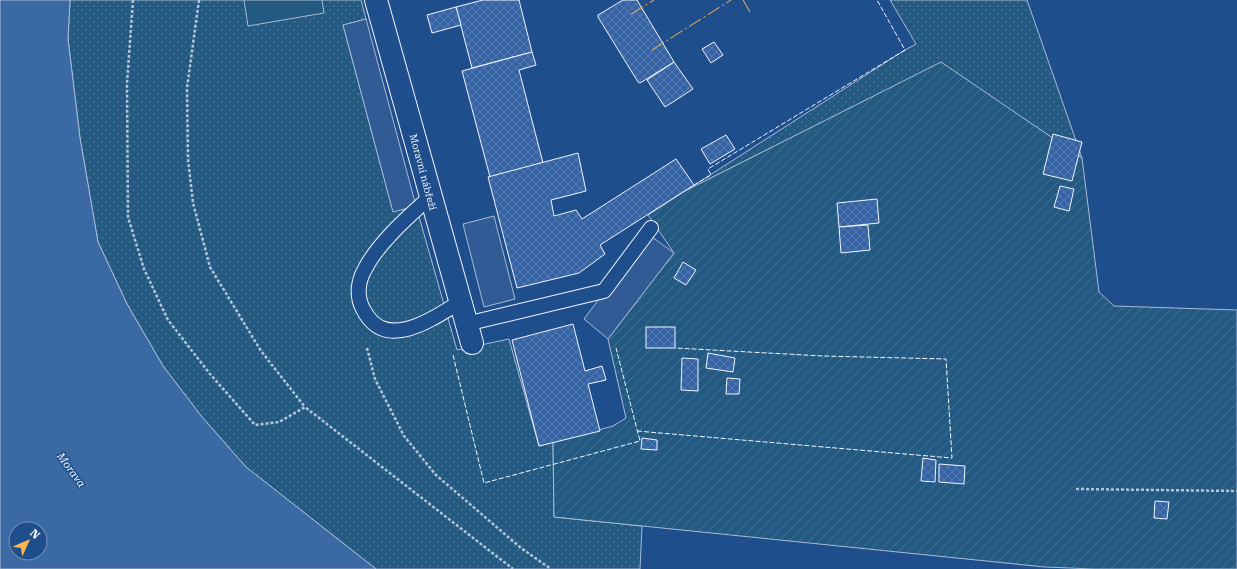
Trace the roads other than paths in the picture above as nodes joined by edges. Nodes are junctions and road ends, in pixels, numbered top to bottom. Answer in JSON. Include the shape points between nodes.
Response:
{"nodes":[{"id":1,"x":376,"y":0,"type":"edge"},
{"id":2,"x":430,"y":197,"type":"junction"},
{"id":3,"x":651,"y":228,"type":"dead end"},
{"id":4,"x":460,"y":302,"type":"junction"},
{"id":5,"x":469,"y":333,"type":"joint"}],
"edges":[{"from":1,"to":2,"type":"street","name":"Moravní nábřeží"},
{"from":2,"to":4,"type":"street","name":"Moravní nábřeží"},
{"from":2,"to":4,"type":"lane","via":[[368,262],[361,278],[358,297],[364,312],[377,325],[392,331],[423,324]]},
{"from":3,"to":5,"type":"lane","via":[[604,291]]},
{"from":4,"to":5,"type":"street","name":"Moravní nábřeží"}]}
